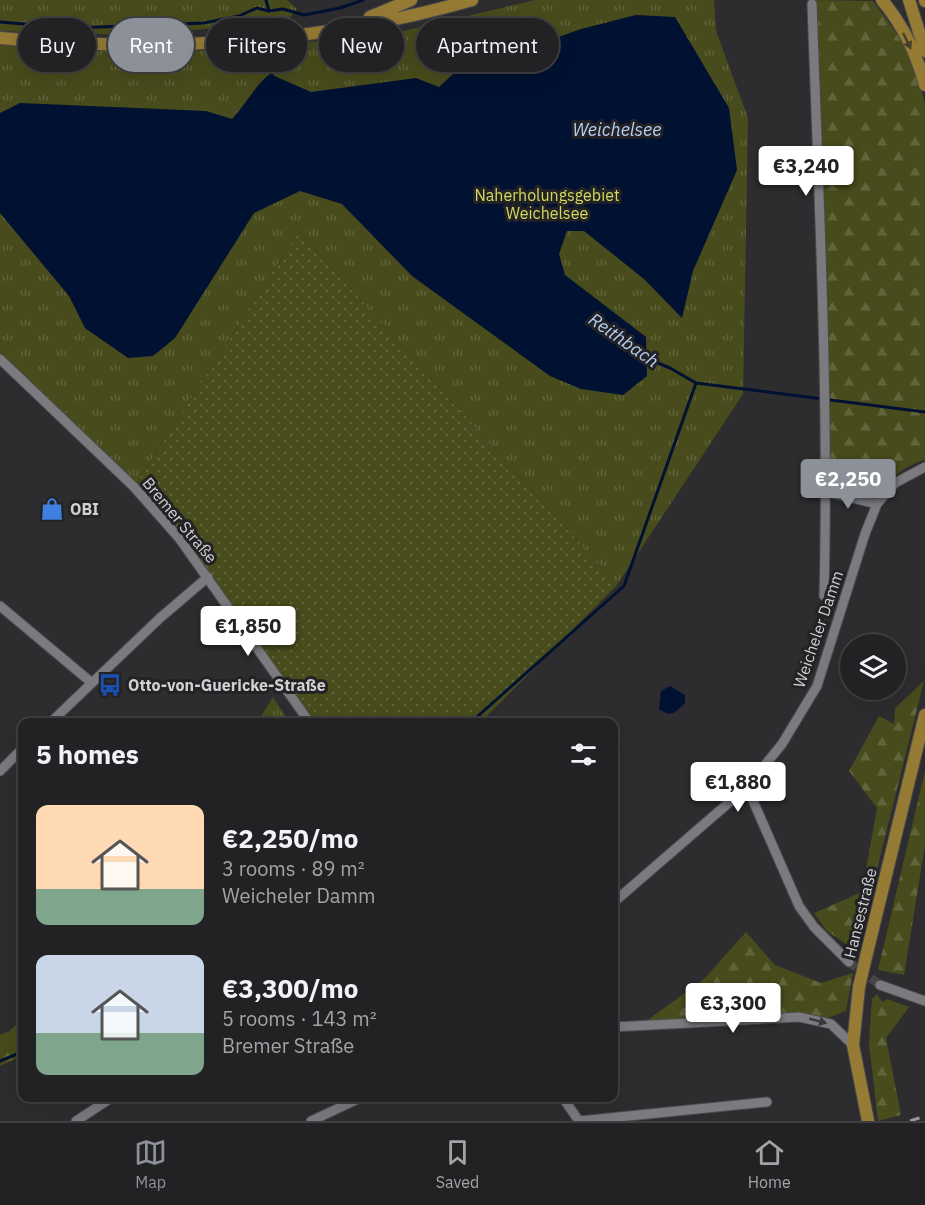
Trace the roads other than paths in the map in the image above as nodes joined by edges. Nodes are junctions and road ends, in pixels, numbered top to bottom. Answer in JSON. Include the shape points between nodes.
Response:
{"nodes":[{"id":1,"x":411,"y":0,"type":"edge"},
{"id":2,"x":482,"y":0,"type":"edge"},
{"id":3,"x":882,"y":0,"type":"edge"},
{"id":4,"x":909,"y":0,"type":"edge"},
{"id":5,"x":468,"y":1,"type":"edge"},
{"id":6,"x":812,"y":4,"type":"dead end"},
{"id":7,"x":363,"y":18,"type":"edge"},
{"id":8,"x":389,"y":18,"type":"edge"},
{"id":9,"x":319,"y":32,"type":"edge"},
{"id":10,"x":0,"y":38,"type":"edge"},
{"id":11,"x":925,"y":51,"type":"edge"},
{"id":12,"x":925,"y":85,"type":"edge"},
{"id":13,"x":0,"y":359,"type":"edge"},
{"id":14,"x":925,"y":467,"type":"edge"},
{"id":15,"x":925,"y":474,"type":"edge"},
{"id":16,"x":904,"y":476,"type":"junction"},
{"id":17,"x":827,"y":492,"type":"junction"},
{"id":18,"x":877,"y":504,"type":"junction"},
{"id":19,"x":208,"y":577,"type":"junction"},
{"id":20,"x":824,"y":596,"type":"dead end"},
{"id":21,"x":0,"y":606,"type":"edge"},
{"id":22,"x":92,"y":683,"type":"junction"},
{"id":23,"x":925,"y":715,"type":"edge"},
{"id":24,"x":55,"y":718,"type":"edge"},
{"id":25,"x":307,"y":718,"type":"edge"},
{"id":26,"x":18,"y":753,"type":"edge"},
{"id":27,"x":0,"y":771,"type":"edge"},
{"id":28,"x":747,"y":787,"type":"junction"},
{"id":29,"x":618,"y":899,"type":"edge"},
{"id":30,"x":849,"y":962,"type":"tunnel mouth"},
{"id":31,"x":880,"y":985,"type":"tunnel mouth"},
{"id":32,"x":925,"y":1001,"type":"edge"},
{"id":33,"x":618,"y":1027,"type":"edge"},
{"id":34,"x":854,"y":1045,"type":"junction"},
{"id":35,"x":105,"y":1102,"type":"edge"},
{"id":36,"x":352,"y":1102,"type":"edge"},
{"id":37,"x":566,"y":1102,"type":"edge"},
{"id":38,"x":767,"y":1102,"type":"dead end"},
{"id":39,"x":76,"y":1121,"type":"edge"},
{"id":40,"x":312,"y":1121,"type":"edge"},
{"id":41,"x":579,"y":1121,"type":"edge"},
{"id":42,"x":868,"y":1121,"type":"edge"}],
"edges":[{"from":1,"to":7,"type":"main road"},
{"from":2,"to":5,"type":"main road"},
{"from":3,"to":12,"type":"main road","one_way":true,"via":[[894,15]]},
{"from":4,"to":11,"type":"main road"},
{"from":5,"to":8,"type":"main road"},
{"from":6,"to":17,"type":"street","name":"Weicheler Damm"},
{"from":9,"to":10,"type":"main road","via":[[143,45],[79,45]]},
{"from":13,"to":19,"type":"street","name":"Bremer Straße","via":[[134,487]]},
{"from":14,"to":16,"type":"street","name":"Weicheler Damm"},
{"from":15,"to":16,"type":"street"},
{"from":16,"to":18,"type":"street","name":"Weicheler Damm"},
{"from":17,"to":18,"type":"street"},
{"from":17,"to":20,"type":"street","name":"Weicheler Damm"},
{"from":18,"to":28,"type":"street","name":"Weicheler Damm","via":[[817,686],[782,744]]},
{"from":19,"to":22,"type":"street"},
{"from":19,"to":25,"type":"street","name":"Bremer Straße"},
{"from":21,"to":22,"type":"street"},
{"from":22,"to":24,"type":"street"},
{"from":23,"to":34,"type":"main road","name":"Hansestraße","bridge":true,"via":[[859,987]]},
{"from":26,"to":27,"type":"street"},
{"from":28,"to":29,"type":"street","name":"Weicheler Damm"},
{"from":28,"to":30,"type":"street","via":[[799,906]]},
{"from":31,"to":32,"type":"street"},
{"from":33,"to":34,"type":"street","one_way":true,"via":[[799,1017],[831,1024]]},
{"from":34,"to":42,"type":"main road","name":"Hansestraße"},
{"from":35,"to":39,"type":"street"},
{"from":36,"to":40,"type":"street"},
{"from":37,"to":41,"type":"street"},
{"from":38,"to":41,"type":"street"}]}
